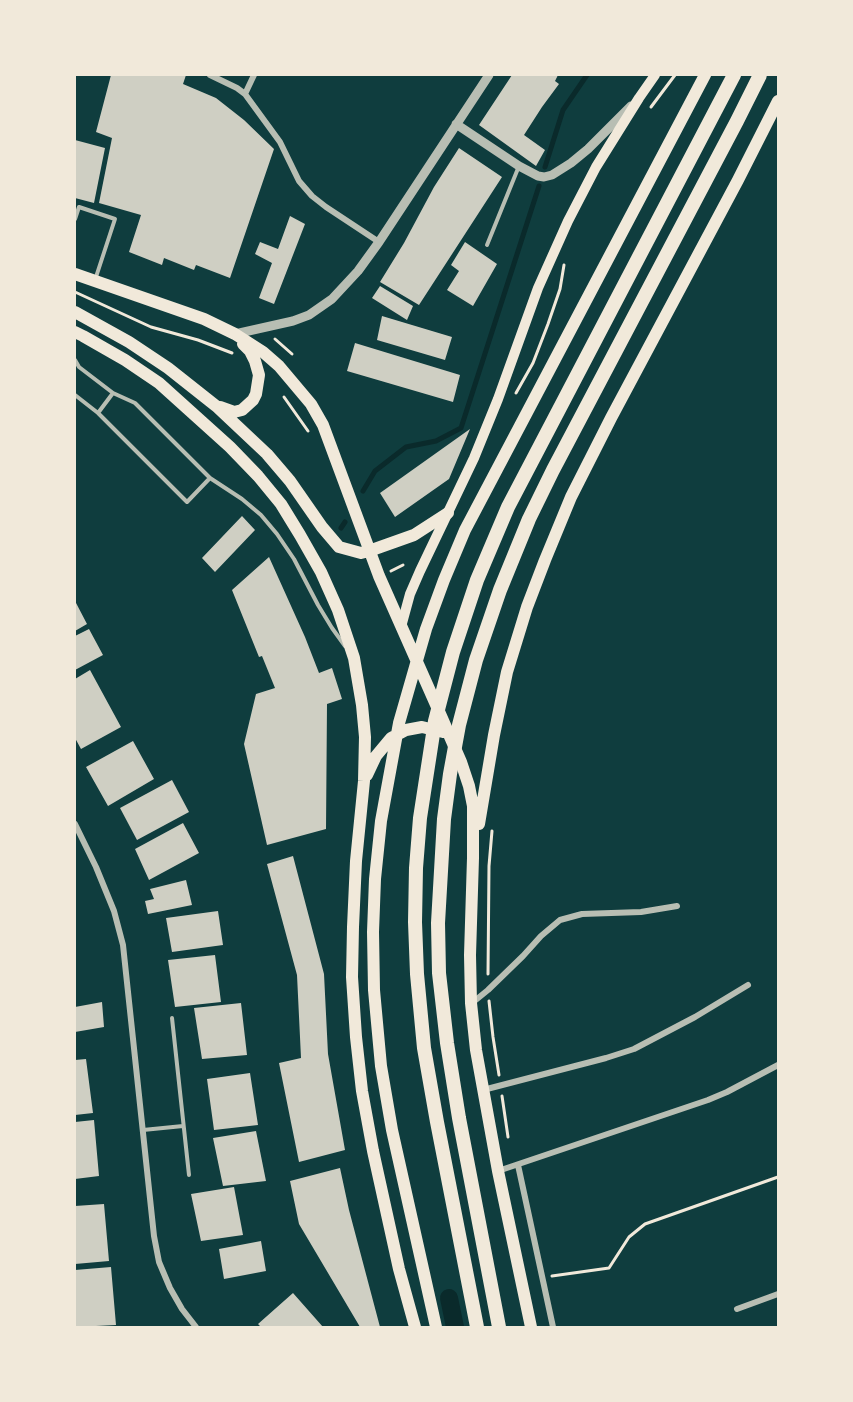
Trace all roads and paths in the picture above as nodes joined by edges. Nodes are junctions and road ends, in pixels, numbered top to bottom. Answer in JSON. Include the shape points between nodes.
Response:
{"nodes":[{"id":1,"x":210,"y":75,"type":"edge"},
{"id":2,"x":254,"y":75,"type":"edge"},
{"id":3,"x":489,"y":75,"type":"edge"},
{"id":4,"x":655,"y":75,"type":"edge"},
{"id":5,"x":734,"y":75,"type":"edge"},
{"id":6,"x":760,"y":75,"type":"edge"},
{"id":7,"x":703,"y":78,"type":"edge"},
{"id":8,"x":244,"y":94,"type":"junction"},
{"id":9,"x":639,"y":98,"type":"junction"},
{"id":10,"x":778,"y":101,"type":"edge"},
{"id":11,"x":456,"y":124,"type":"junction"},
{"id":12,"x":519,"y":166,"type":"junction"},
{"id":13,"x":75,"y":219,"type":"edge"},
{"id":14,"x":379,"y":242,"type":"junction"},
{"id":15,"x":487,"y":245,"type":"dead end"},
{"id":16,"x":75,"y":274,"type":"edge"},
{"id":17,"x":95,"y":281,"type":"junction"},
{"id":18,"x":75,"y":312,"type":"edge"},
{"id":19,"x":75,"y":332,"type":"edge"},
{"id":20,"x":235,"y":334,"type":"junction"},
{"id":21,"x":275,"y":339,"type":"dead end"},
{"id":22,"x":292,"y":354,"type":"dead end"},
{"id":23,"x":75,"y":360,"type":"edge"},
{"id":24,"x":79,"y":367,"type":"junction"},
{"id":25,"x":75,"y":372,"type":"edge"},
{"id":26,"x":113,"y":393,"type":"junction"},
{"id":27,"x":75,"y":395,"type":"edge"},
{"id":28,"x":216,"y":406,"type":"junction"},
{"id":29,"x":98,"y":413,"type":"junction"},
{"id":30,"x":210,"y":478,"type":"junction"},
{"id":31,"x":448,"y":513,"type":"junction"},
{"id":32,"x":369,"y":551,"type":"junction"},
{"id":33,"x":401,"y":627,"type":"junction"},
{"id":34,"x":354,"y":658,"type":"junction"},
{"id":35,"x":449,"y":735,"type":"junction"},
{"id":36,"x":364,"y":781,"type":"junction"},
{"id":37,"x":75,"y":824,"type":"edge"},
{"id":38,"x":473,"y":858,"type":"junction"},
{"id":39,"x":677,"y":906,"type":"dead end"},
{"id":40,"x":748,"y":985,"type":"dead end"},
{"id":41,"x":471,"y":1003,"type":"junction"},
{"id":42,"x":172,"y":1018,"type":"dead end"},
{"id":43,"x":778,"y":1065,"type":"edge"},
{"id":44,"x":483,"y":1090,"type":"junction"},
{"id":45,"x":183,"y":1126,"type":"junction"},
{"id":46,"x":143,"y":1130,"type":"junction"},
{"id":47,"x":518,"y":1165,"type":"junction"},
{"id":48,"x":498,"y":1171,"type":"junction"},
{"id":49,"x":189,"y":1174,"type":"dead end"},
{"id":50,"x":778,"y":1177,"type":"edge"},
{"id":51,"x":542,"y":1277,"type":"junction"},
{"id":52,"x":778,"y":1294,"type":"edge"},
{"id":53,"x":737,"y":1309,"type":"dead end"},
{"id":54,"x":196,"y":1327,"type":"edge"},
{"id":55,"x":415,"y":1327,"type":"edge"},
{"id":56,"x":436,"y":1327,"type":"edge"},
{"id":57,"x":477,"y":1327,"type":"edge"},
{"id":58,"x":499,"y":1327,"type":"edge"},
{"id":59,"x":531,"y":1327,"type":"edge"},
{"id":60,"x":553,"y":1327,"type":"edge"}],
"edges":[{"from":1,"to":8,"type":"street"},
{"from":2,"to":8,"type":"street"},
{"from":3,"to":11,"type":"street"},
{"from":4,"to":9,"type":"main road"},
{"from":5,"to":57,"type":"highway","via":[[508,507],[477,580],[435,721],[416,868],[417,974],[424,1048]]},
{"from":6,"to":58,"type":"highway","via":[[529,519],[476,660],[459,725],[444,819],[438,923],[440,973],[459,1118]]},
{"from":7,"to":56,"type":"main road","via":[[465,530],[426,629],[399,723],[381,821],[373,932],[374,990],[392,1130]]},
{"from":8,"to":14,"type":"street","via":[[280,142],[298,181],[326,207]]},
{"from":9,"to":12,"type":"street","via":[[588,149],[558,172],[544,177]]},
{"from":9,"to":31,"type":"main road","via":[[568,221],[538,288],[474,458]]},
{"from":10,"to":38,"type":"main road","via":[[611,418],[545,560],[507,672]]},
{"from":11,"to":12,"type":"street"},
{"from":11,"to":14,"type":"street"},
{"from":12,"to":15,"type":"lane"},
{"from":13,"to":17,"type":"lane","via":[[79,207],[115,219]]},
{"from":14,"to":20,"type":"street","via":[[347,285],[322,307],[293,321]]},
{"from":16,"to":17,"type":"main road"},
{"from":17,"to":20,"type":"main road","via":[[204,319]]},
{"from":18,"to":28,"type":"main road","via":[[139,348]]},
{"from":19,"to":34,"type":"main road","via":[[159,383],[258,476],[281,504],[321,572]]},
{"from":20,"to":28,"type":"main road","via":[[255,361],[259,375],[256,394],[242,410]]},
{"from":20,"to":32,"type":"main road","via":[[279,366],[311,404],[334,450]]},
{"from":21,"to":22,"type":"path"},
{"from":23,"to":24,"type":"lane"},
{"from":24,"to":25,"type":"lane"},
{"from":24,"to":26,"type":"lane"},
{"from":26,"to":29,"type":"lane"},
{"from":26,"to":30,"type":"lane","via":[[135,403]]},
{"from":27,"to":29,"type":"lane"},
{"from":28,"to":32,"type":"main road","via":[[267,454],[339,547]]},
{"from":29,"to":30,"type":"lane","via":[[187,502]]},
{"from":30,"to":34,"type":"lane","via":[[242,499],[277,534]]},
{"from":31,"to":32,"type":"main road","via":[[414,535]]},
{"from":31,"to":33,"type":"main road","via":[[410,594]]},
{"from":32,"to":33,"type":"main road"},
{"from":33,"to":35,"type":"main road"},
{"from":34,"to":36,"type":"main road","via":[[363,705]]},
{"from":35,"to":36,"type":"main road","via":[[422,727],[391,738],[376,756]]},
{"from":35,"to":38,"type":"main road","via":[[469,786]]},
{"from":36,"to":55,"type":"main road","via":[[353,927],[356,1037],[372,1151]]},
{"from":37,"to":46,"type":"street","via":[[114,911],[123,945]]},
{"from":38,"to":41,"type":"main road"},
{"from":39,"to":41,"type":"street","via":[[582,914],[560,920]]},
{"from":40,"to":44,"type":"street","via":[[634,1049]]},
{"from":41,"to":44,"type":"main road"},
{"from":42,"to":45,"type":"lane"},
{"from":43,"to":47,"type":"street","via":[[708,1100]]},
{"from":44,"to":48,"type":"main road"},
{"from":45,"to":46,"type":"lane"},
{"from":45,"to":49,"type":"lane"},
{"from":46,"to":54,"type":"street","via":[[159,1262],[170,1288]]},
{"from":47,"to":48,"type":"street"},
{"from":47,"to":51,"type":"street"},
{"from":48,"to":59,"type":"main road"},
{"from":50,"to":51,"type":"path","via":[[645,1224],[630,1237],[609,1268]]},
{"from":51,"to":60,"type":"street"},
{"from":52,"to":53,"type":"street"}]}
